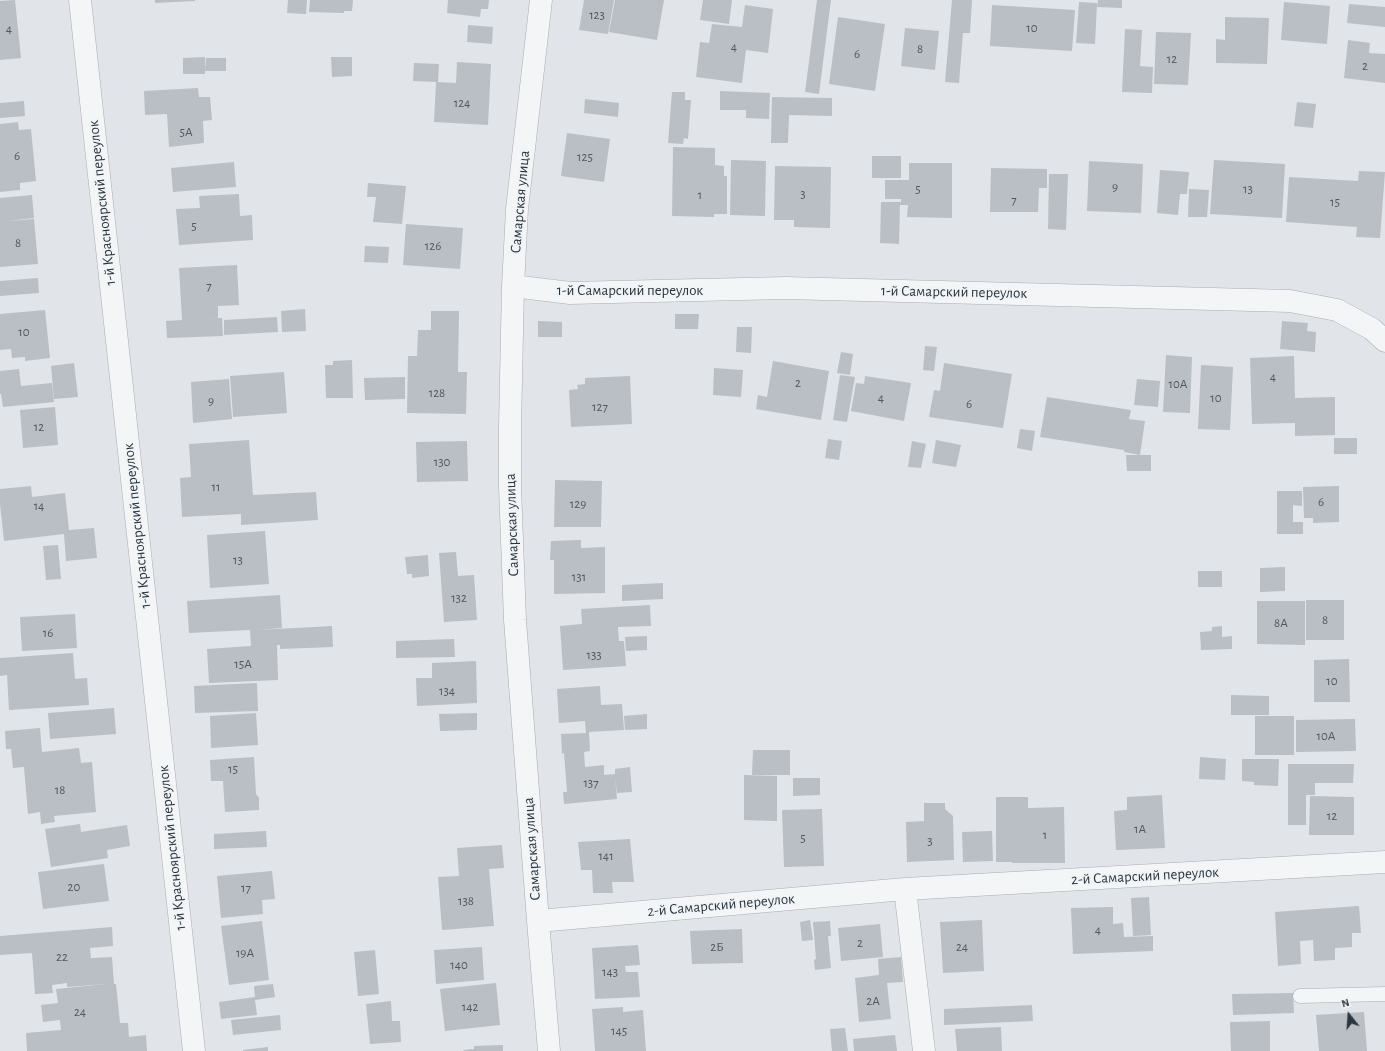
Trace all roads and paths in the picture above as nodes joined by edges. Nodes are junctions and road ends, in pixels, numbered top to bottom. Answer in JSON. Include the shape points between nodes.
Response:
{"nodes":[{"id":1,"x":80,"y":0,"type":"edge"},
{"id":2,"x":541,"y":0,"type":"edge"},
{"id":3,"x":513,"y":286,"type":"junction"},
{"id":4,"x":1385,"y":341,"type":"edge"},
{"id":5,"x":1385,"y":862,"type":"edge"},
{"id":6,"x":905,"y":889,"type":"junction"},
{"id":7,"x":538,"y":921,"type":"junction"},
{"id":8,"x":1385,"y":994,"type":"edge"},
{"id":9,"x":1300,"y":996,"type":"dead end"},
{"id":10,"x":194,"y":1051,"type":"edge"},
{"id":11,"x":549,"y":1051,"type":"edge"},
{"id":12,"x":924,"y":1051,"type":"edge"}],
"edges":[{"from":1,"to":10,"type":"street","name":"1-й Красноярский переулок"},
{"from":2,"to":3,"type":"street","name":"Самарская улица","via":[[517,209]]},
{"from":3,"to":4,"type":"street","name":"1-й Самарский переулок","via":[[570,293],[785,288],[1290,301],[1337,310],[1372,329]]},
{"from":3,"to":7,"type":"street","name":"Самарская улица","via":[[510,426],[512,552]]},
{"from":5,"to":6,"type":"street","name":"2-й Самарский переулок"},
{"from":6,"to":7,"type":"street","name":"2-й Самарский переулок"},
{"from":6,"to":12,"type":"street"},
{"from":7,"to":11,"type":"street","name":"Самарская улица"},
{"from":8,"to":9,"type":"lane"}]}
